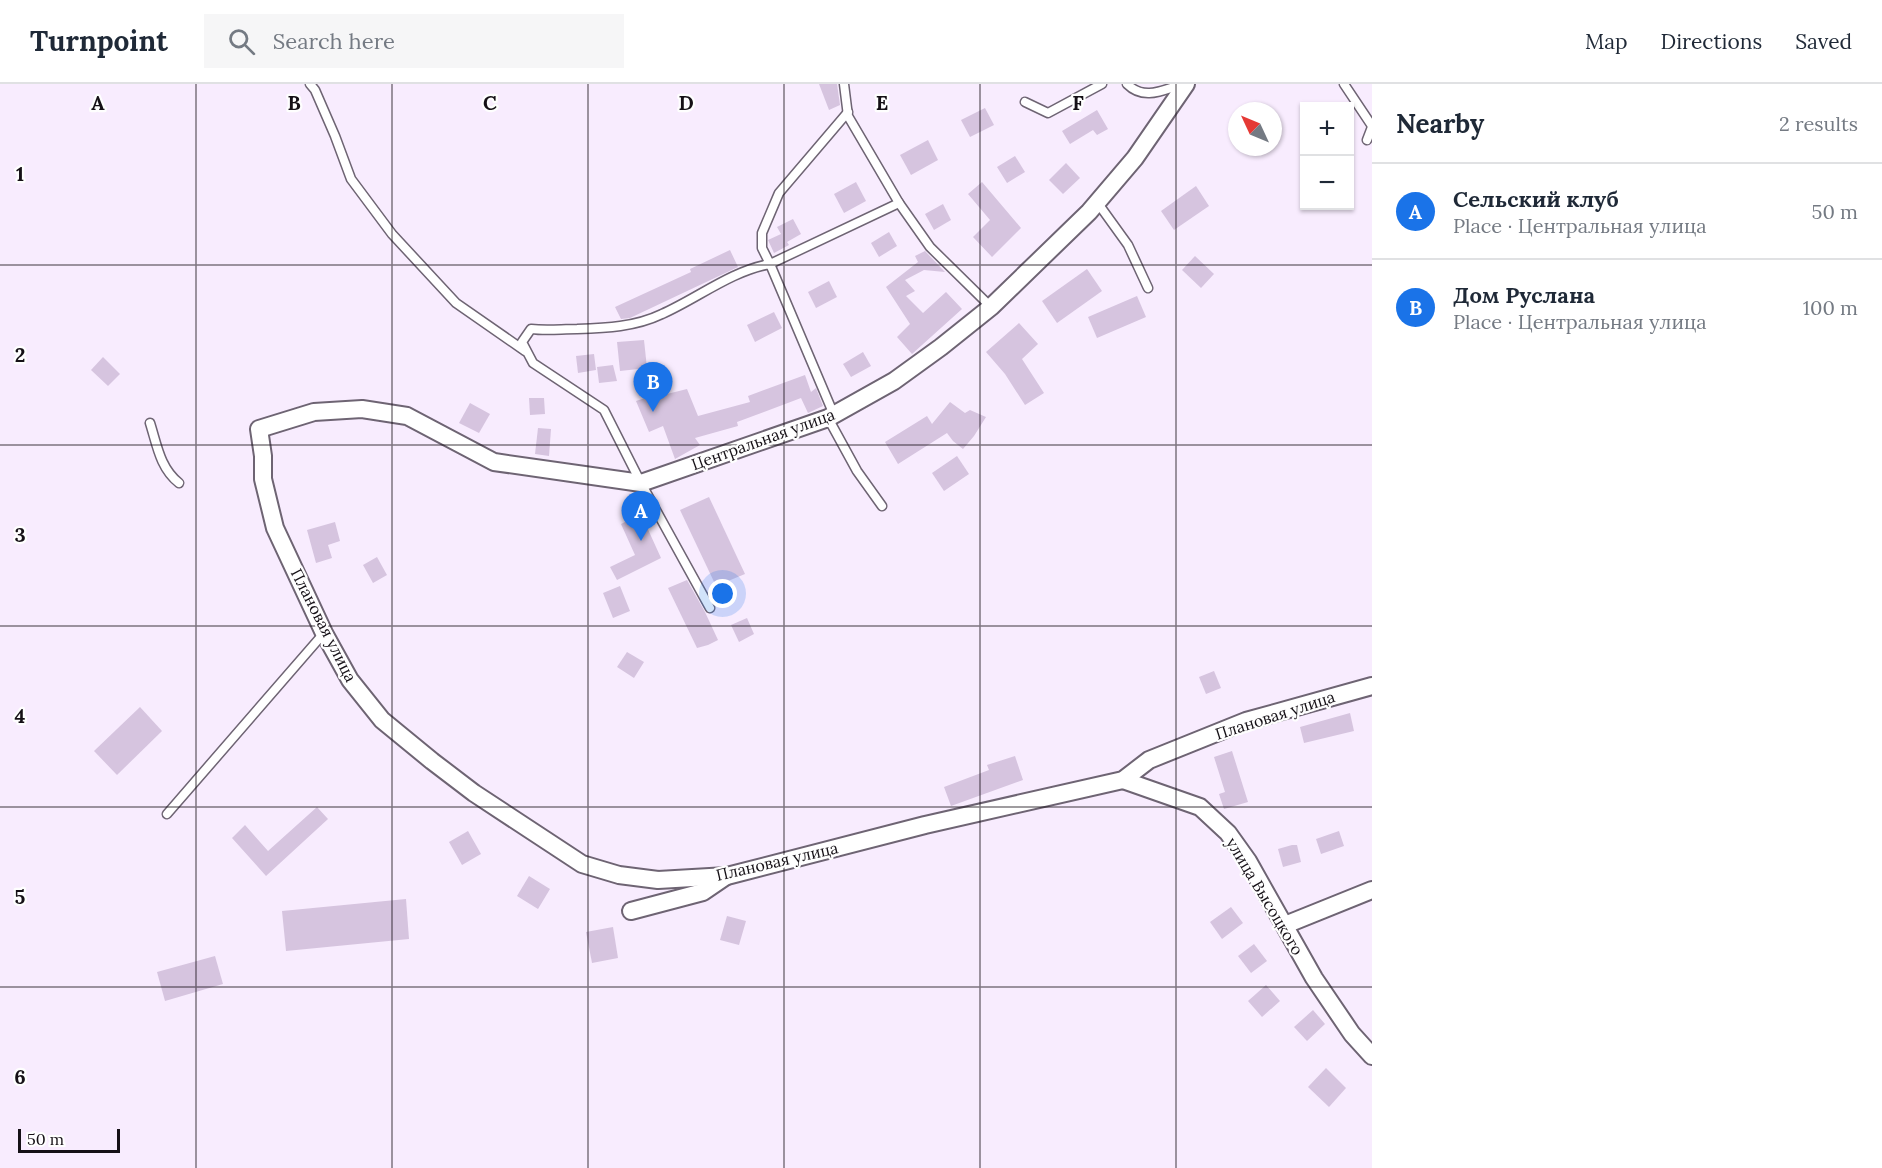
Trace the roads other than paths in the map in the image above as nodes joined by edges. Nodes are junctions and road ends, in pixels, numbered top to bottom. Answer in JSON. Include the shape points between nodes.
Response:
{"nodes":[{"id":1,"x":310,"y":84,"type":"edge"},
{"id":2,"x":844,"y":84,"type":"edge"},
{"id":3,"x":1102,"y":84,"type":"edge"},
{"id":4,"x":1127,"y":84,"type":"edge"},
{"id":5,"x":1185,"y":84,"type":"edge"},
{"id":6,"x":1344,"y":84,"type":"edge"},
{"id":7,"x":1025,"y":102,"type":"dead end"},
{"id":8,"x":848,"y":112,"type":"junction"},
{"id":9,"x":1372,"y":127,"type":"edge"},
{"id":10,"x":1367,"y":141,"type":"dead end"},
{"id":11,"x":1097,"y":202,"type":"junction"},
{"id":12,"x":899,"y":203,"type":"junction"},
{"id":13,"x":771,"y":264,"type":"junction"},
{"id":14,"x":1148,"y":288,"type":"dead end"},
{"id":15,"x":991,"y":307,"type":"junction"},
{"id":16,"x":528,"y":353,"type":"junction"},
{"id":17,"x":831,"y":416,"type":"junction"},
{"id":18,"x":150,"y":423,"type":"dead end"},
{"id":19,"x":259,"y":429,"type":"joint"},
{"id":20,"x":180,"y":483,"type":"dead end"},
{"id":21,"x":641,"y":483,"type":"junction"},
{"id":22,"x":882,"y":506,"type":"dead end"},
{"id":23,"x":710,"y":608,"type":"dead end"},
{"id":24,"x":324,"y":633,"type":"junction"},
{"id":25,"x":1372,"y":686,"type":"edge"},
{"id":26,"x":1123,"y":780,"type":"junction"},
{"id":27,"x":167,"y":814,"type":"dead end"},
{"id":28,"x":727,"y":876,"type":"junction"},
{"id":29,"x":1372,"y":890,"type":"edge"},
{"id":30,"x":631,"y":911,"type":"dead end"},
{"id":31,"x":1284,"y":925,"type":"junction"},
{"id":32,"x":1372,"y":1056,"type":"edge"}],
"edges":[{"from":1,"to":16,"type":"lane","via":[[351,179],[392,234],[456,303]]},
{"from":2,"to":8,"type":"lane"},
{"from":3,"to":7,"type":"lane","via":[[1048,113]]},
{"from":4,"to":5,"type":"lane","via":[[1147,95]]},
{"from":5,"to":11,"type":"street","name":"Центральная улица","via":[[1135,158]]},
{"from":6,"to":9,"type":"lane"},
{"from":8,"to":12,"type":"lane"},
{"from":8,"to":13,"type":"lane","via":[[779,193],[762,233],[762,248]]},
{"from":9,"to":10,"type":"lane"},
{"from":11,"to":14,"type":"lane","via":[[1128,246]]},
{"from":11,"to":15,"type":"street","name":"Центральная улица"},
{"from":12,"to":13,"type":"lane"},
{"from":12,"to":15,"type":"lane","via":[[930,247]]},
{"from":13,"to":16,"type":"lane","via":[[756,267],[660,316],[633,325],[531,329],[522,342]]},
{"from":13,"to":17,"type":"lane"},
{"from":15,"to":17,"type":"street","name":"Центральная улица","via":[[894,381]]},
{"from":16,"to":21,"type":"lane","via":[[533,363],[604,410]]},
{"from":17,"to":21,"type":"street","name":"Центральная улица"},
{"from":17,"to":22,"type":"lane","via":[[857,471]]},
{"from":18,"to":20,"type":"lane","via":[[164,468]]},
{"from":19,"to":21,"type":"street","name":"Центральная улица","via":[[314,412],[362,409],[407,416],[494,462]]},
{"from":19,"to":24,"type":"street","name":"Плановая улица","via":[[262,479],[275,528]]},
{"from":21,"to":23,"type":"lane"},
{"from":24,"to":27,"type":"lane"},
{"from":24,"to":28,"type":"street","name":"Плановая улица","via":[[350,680],[382,720],[474,793],[582,864],[658,880]]},
{"from":25,"to":26,"type":"street","name":"Плановая улица","via":[[1246,721],[1149,760]]},
{"from":26,"to":28,"type":"street","name":"Плановая улица"},
{"from":26,"to":31,"type":"street","name":"улица Высоцкого","via":[[1200,807],[1228,833],[1248,861]]},
{"from":28,"to":30,"type":"street","via":[[703,892]]},
{"from":29,"to":31,"type":"street"},
{"from":31,"to":32,"type":"street","name":"улица Высоцкого","via":[[1320,987]]}]}
